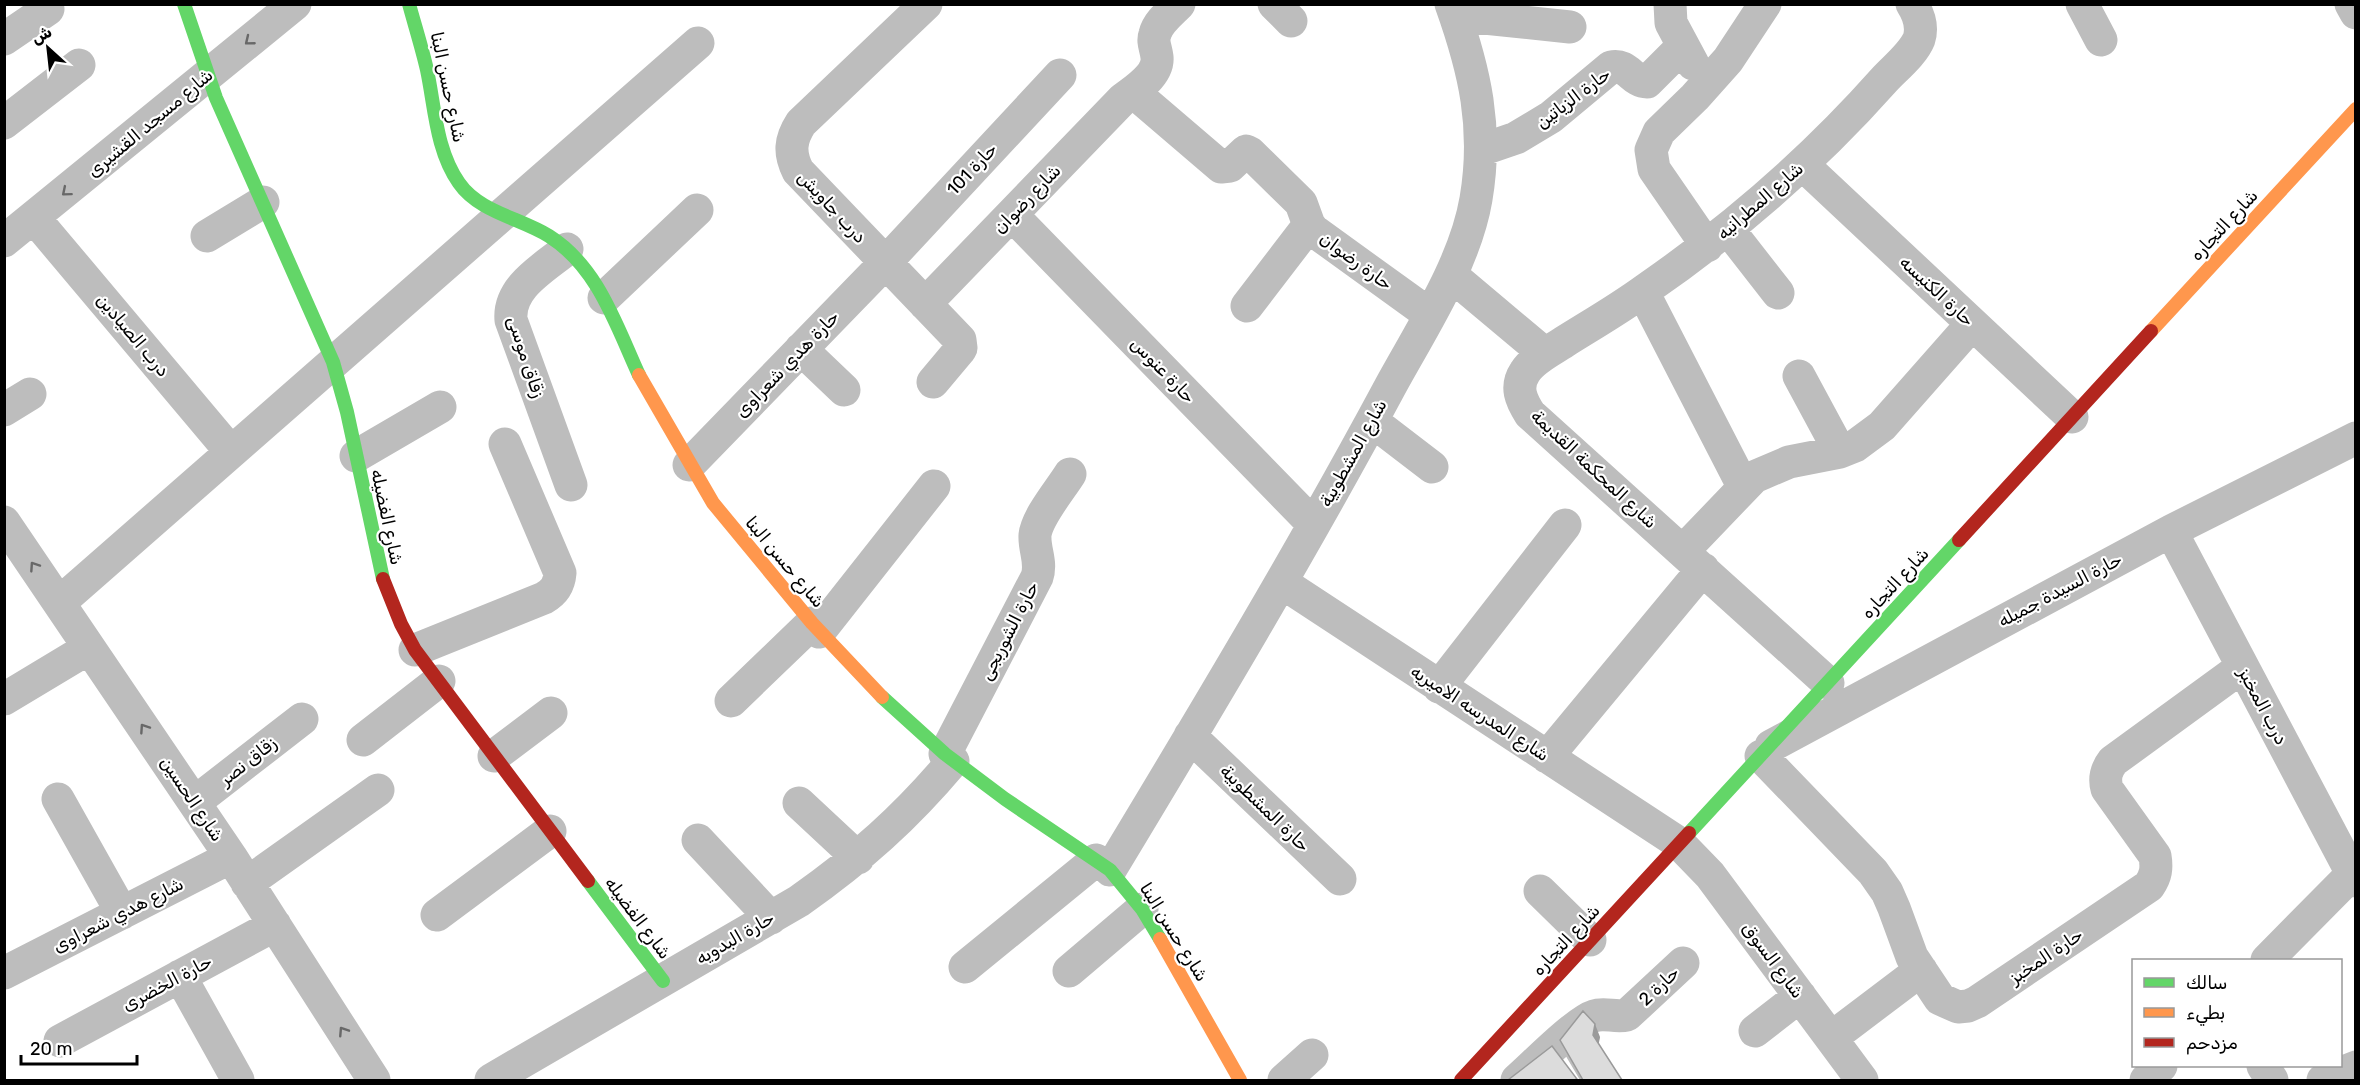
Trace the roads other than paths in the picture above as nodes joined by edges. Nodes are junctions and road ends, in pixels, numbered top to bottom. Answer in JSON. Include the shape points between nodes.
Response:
{"nodes":[{"id":1,"x":183,"y":4,"type":"edge"},
{"id":2,"x":295,"y":4,"type":"edge"},
{"id":3,"x":409,"y":4,"type":"edge"},
{"id":4,"x":926,"y":4,"type":"edge"},
{"id":5,"x":1670,"y":4,"type":"edge"},
{"id":6,"x":1765,"y":4,"type":"edge"},
{"id":7,"x":1912,"y":4,"type":"edge"},
{"id":8,"x":2082,"y":4,"type":"edge"},
{"id":9,"x":2351,"y":4,"type":"edge"},
{"id":10,"x":1175,"y":6,"type":"edge"},
{"id":11,"x":48,"y":9,"type":"dead end"},
{"id":12,"x":1453,"y":10,"type":"edge"},
{"id":13,"x":2355,"y":13,"type":"edge"},
{"id":14,"x":1570,"y":27,"type":"dead end"},
{"id":15,"x":4,"y":39,"type":"edge"},
{"id":16,"x":2101,"y":40,"type":"dead end"},
{"id":17,"x":698,"y":44,"type":"dead end"},
{"id":18,"x":1683,"y":46,"type":"junction"},
{"id":19,"x":80,"y":65,"type":"dead end"},
{"id":20,"x":1060,"y":75,"type":"dead end"},
{"id":21,"x":206,"y":76,"type":"junction"},
{"id":22,"x":1705,"y":87,"type":"junction"},
{"id":23,"x":1130,"y":95,"type":"junction"},
{"id":24,"x":2355,"y":109,"type":"edge"},
{"id":25,"x":4,"y":123,"type":"edge"},
{"id":26,"x":1481,"y":150,"type":"junction"},
{"id":27,"x":1802,"y":164,"type":"junction"},
{"id":28,"x":262,"y":202,"type":"junction"},
{"id":29,"x":697,"y":210,"type":"dead end"},
{"id":30,"x":1012,"y":215,"type":"junction"},
{"id":31,"x":503,"y":216,"type":"junction"},
{"id":32,"x":17,"y":224,"type":"edge"},
{"id":33,"x":1309,"y":225,"type":"junction"},
{"id":34,"x":207,"y":236,"type":"dead end"},
{"id":35,"x":1717,"y":238,"type":"junction"},
{"id":36,"x":567,"y":249,"type":"junction"},
{"id":37,"x":885,"y":263,"type":"junction"},
{"id":38,"x":1451,"y":275,"type":"junction"},
{"id":39,"x":1643,"y":292,"type":"junction"},
{"id":40,"x":1778,"y":293,"type":"dead end"},
{"id":41,"x":604,"y":298,"type":"junction"},
{"id":42,"x":925,"y":304,"type":"junction"},
{"id":43,"x":1247,"y":306,"type":"dead end"},
{"id":44,"x":1429,"y":314,"type":"junction"},
{"id":45,"x":1972,"y":324,"type":"junction"},
{"id":46,"x":801,"y":349,"type":"junction"},
{"id":47,"x":1545,"y":354,"type":"junction"},
{"id":48,"x":333,"y":362,"type":"junction"},
{"id":49,"x":1799,"y":376,"type":"dead end"},
{"id":50,"x":933,"y":382,"type":"dead end"},
{"id":51,"x":844,"y":390,"type":"dead end"},
{"id":52,"x":440,"y":407,"type":"dead end"},
{"id":53,"x":2072,"y":417,"type":"junction"},
{"id":54,"x":1372,"y":421,"type":"junction"},
{"id":55,"x":2355,"y":438,"type":"edge"},
{"id":56,"x":506,"y":444,"type":"dead end"},
{"id":57,"x":231,"y":452,"type":"junction"},
{"id":58,"x":1840,"y":452,"type":"junction"},
{"id":59,"x":356,"y":456,"type":"junction"},
{"id":60,"x":689,"y":465,"type":"junction"},
{"id":61,"x":1432,"y":466,"type":"dead end"},
{"id":62,"x":1070,"y":474,"type":"dead end"},
{"id":63,"x":571,"y":485,"type":"dead end"},
{"id":64,"x":934,"y":486,"type":"dead end"},
{"id":65,"x":1743,"y":486,"type":"junction"},
{"id":66,"x":4,"y":522,"type":"edge"},
{"id":67,"x":1313,"y":524,"type":"junction"},
{"id":68,"x":1565,"y":525,"type":"dead end"},
{"id":69,"x":2171,"y":531,"type":"junction"},
{"id":70,"x":1693,"y":560,"type":"junction"},
{"id":71,"x":1281,"y":582,"type":"junction"},
{"id":72,"x":59,"y":603,"type":"junction"},
{"id":73,"x":816,"y":627,"type":"junction"},
{"id":74,"x":89,"y":648,"type":"junction"},
{"id":75,"x":416,"y":650,"type":"junction"},
{"id":76,"x":2242,"y":667,"type":"junction"},
{"id":77,"x":439,"y":681,"type":"junction"},
{"id":78,"x":1828,"y":683,"type":"junction"},
{"id":79,"x":1439,"y":687,"type":"junction"},
{"id":80,"x":4,"y":699,"type":"edge"},
{"id":81,"x":731,"y":700,"type":"dead end"},
{"id":82,"x":551,"y":713,"type":"dead end"},
{"id":83,"x":302,"y":719,"type":"dead end"},
{"id":84,"x":1190,"y":736,"type":"junction"},
{"id":85,"x":363,"y":740,"type":"dead end"},
{"id":86,"x":1764,"y":752,"type":"junction"},
{"id":87,"x":494,"y":756,"type":"junction"},
{"id":88,"x":1547,"y":757,"type":"junction"},
{"id":89,"x":949,"y":758,"type":"junction"},
{"id":90,"x":378,"y":790,"type":"dead end"},
{"id":91,"x":58,"y":799,"type":"dead end"},
{"id":92,"x":195,"y":802,"type":"junction"},
{"id":93,"x":800,"y":803,"type":"dead end"},
{"id":94,"x":550,"y":831,"type":"junction"},
{"id":95,"x":698,"y":840,"type":"dead end"},
{"id":96,"x":1679,"y":843,"type":"junction"},
{"id":97,"x":858,"y":858,"type":"junction"},
{"id":98,"x":1103,"y":865,"type":"junction"},
{"id":99,"x":239,"y":870,"type":"junction"},
{"id":100,"x":2352,"y":870,"type":"edge"},
{"id":101,"x":1340,"y":879,"type":"dead end"},
{"id":102,"x":1540,"y":891,"type":"dead end"},
{"id":103,"x":1142,"y":909,"type":"junction"},
{"id":104,"x":122,"y":912,"type":"junction"},
{"id":105,"x":437,"y":915,"type":"dead end"},
{"id":106,"x":771,"y":918,"type":"junction"},
{"id":107,"x":275,"y":925,"type":"junction"},
{"id":108,"x":1590,"y":940,"type":"junction"},
{"id":109,"x":2268,"y":959,"type":"edge"},
{"id":110,"x":1683,"y":963,"type":"dead end"},
{"id":111,"x":965,"y":967,"type":"dead end"},
{"id":112,"x":1921,"y":970,"type":"junction"},
{"id":113,"x":1069,"y":971,"type":"dead end"},
{"id":114,"x":4,"y":973,"type":"edge"},
{"id":115,"x":180,"y":976,"type":"junction"},
{"id":116,"x":663,"y":981,"type":"junction"},
{"id":117,"x":1800,"y":996,"type":"junction"},
{"id":118,"x":1755,"y":1031,"type":"dead end"},
{"id":119,"x":1831,"y":1038,"type":"junction"},
{"id":120,"x":60,"y":1041,"type":"dead end"},
{"id":121,"x":1312,"y":1055,"type":"dead end"},
{"id":122,"x":2159,"y":1067,"type":"edge"},
{"id":123,"x":2264,"y":1067,"type":"edge"},
{"id":124,"x":2355,"y":1067,"type":"edge"},
{"id":125,"x":1473,"y":1076,"type":"edge"},
{"id":126,"x":238,"y":1080,"type":"edge"},
{"id":127,"x":374,"y":1080,"type":"edge"},
{"id":128,"x":491,"y":1080,"type":"edge"},
{"id":129,"x":1240,"y":1080,"type":"edge"},
{"id":130,"x":1284,"y":1080,"type":"edge"},
{"id":131,"x":1517,"y":1080,"type":"edge"},
{"id":132,"x":1862,"y":1080,"type":"edge"},
{"id":133,"x":2145,"y":1080,"type":"edge"},
{"id":134,"x":2272,"y":1080,"type":"edge"},
{"id":135,"x":2323,"y":1080,"type":"edge"}],
"edges":[{"from":1,"to":21,"type":"street","name":"شارع الفضيله"},
{"from":2,"to":21,"type":"street","name":"شارع مسجد القشيرى","one_way":true},
{"from":3,"to":31,"type":"street","name":"شارع حسن البنا","via":[[448,164],[460,185]]},
{"from":4,"to":37,"type":"street","name":"درب جاويش","via":[[801,123],[791,147],[798,171]]},
{"from":5,"to":18,"type":"street","via":[[1671,23]]},
{"from":6,"to":22,"type":"street"},
{"from":7,"to":27,"type":"street","name":"شارع المطرانيه","via":[[1921,27],[1917,44]]},
{"from":8,"to":16,"type":"street"},
{"from":9,"to":13,"type":"street"},
{"from":10,"to":23,"type":"street","name":"شارع رضوان","via":[[1154,36],[1158,59],[1155,70]]},
{"from":11,"to":15,"type":"street"},
{"from":12,"to":14,"type":"street"},
{"from":12,"to":26,"type":"street","name":"شارع المشطوبية","via":[[1475,81]]},
{"from":17,"to":31,"type":"street"},
{"from":18,"to":22,"type":"street"},
{"from":18,"to":26,"type":"street","name":"حارة الزياتين","via":[[1647,82],[1639,81],[1626,68],[1611,67],[1551,117],[1516,138]]},
{"from":19,"to":25,"type":"street"},
{"from":20,"to":37,"type":"street","name":"حارة 101"},
{"from":21,"to":28,"type":"street","name":"شارع الفضيله"},
{"from":21,"to":32,"type":"street","name":"شارع مسجد القشيرى","one_way":true},
{"from":22,"to":35,"type":"street","via":[[1659,132],[1651,150],[1659,177]]},
{"from":23,"to":30,"type":"street","name":"شارع رضوان"},
{"from":23,"to":33,"type":"street","name":"حارة رضوان","via":[[1138,96],[1221,167],[1230,166],[1246,151],[1250,153],[1301,203]]},
{"from":24,"to":53,"type":"street","name":"شارع التجاره"},
{"from":26,"to":38,"type":"street","name":"شارع المشطوبية","via":[[1476,200]]},
{"from":27,"to":35,"type":"street","name":"شارع المطرانيه"},
{"from":27,"to":45,"type":"street","name":"حارة الكنيسه"},
{"from":28,"to":34,"type":"street"},
{"from":28,"to":48,"type":"street","name":"شارع الفضيله"},
{"from":29,"to":41,"type":"street"},
{"from":30,"to":42,"type":"street","name":"شارع رضوان"},
{"from":30,"to":67,"type":"street","name":"حارة عنوس"},
{"from":31,"to":36,"type":"street","name":"شارع حسن البنا","via":[[548,235]]},
{"from":31,"to":48,"type":"street"},
{"from":32,"to":57,"type":"street","name":"درب الصيادين"},
{"from":33,"to":43,"type":"street"},
{"from":33,"to":44,"type":"street","name":"حارة رضوان"},
{"from":35,"to":39,"type":"street","name":"شارع المطرانيه"},
{"from":35,"to":40,"type":"street"},
{"from":36,"to":41,"type":"street","name":"شارع حسن البنا","via":[[595,281]]},
{"from":36,"to":63,"type":"street","name":"زقاق موسى","via":[[521,287],[510,313]]},
{"from":37,"to":42,"type":"street","name":"درب جاويش"},
{"from":37,"to":46,"type":"street","name":"حارة هدي شعراوى"},
{"from":38,"to":44,"type":"street","name":"شارع المشطوبية"},
{"from":38,"to":47,"type":"street"},
{"from":39,"to":47,"type":"street","name":"شارع المطرانيه"},
{"from":39,"to":65,"type":"street"},
{"from":41,"to":60,"type":"street","name":"شارع حسن البنا","via":[[643,385]]},
{"from":42,"to":50,"type":"street","name":"درب جاويش","via":[[961,343],[959,351]]},
{"from":44,"to":54,"type":"street","name":"شارع المشطوبية"},
{"from":45,"to":53,"type":"street","name":"حارة الكنيسه"},
{"from":45,"to":58,"type":"street","via":[[1882,426]]},
{"from":46,"to":51,"type":"street"},
{"from":46,"to":60,"type":"street","name":"حارة هدي شعراوى"},
{"from":47,"to":70,"type":"street","name":"شارع المحكمة القديمة","via":[[1525,370],[1519,386],[1530,414]]},
{"from":48,"to":57,"type":"street"},
{"from":48,"to":59,"type":"street","name":"شارع الفضيله"},
{"from":49,"to":58,"type":"street"},
{"from":52,"to":59,"type":"street"},
{"from":53,"to":78,"type":"street","name":"شارع التجاره"},
{"from":54,"to":61,"type":"street"},
{"from":54,"to":67,"type":"street","name":"شارع المشطوبية"},
{"from":55,"to":69,"type":"street","name":"حارة السيدة جميله"},
{"from":56,"to":75,"type":"street","via":[[560,573],[559,582],[551,595]]},
{"from":57,"to":72,"type":"street"},
{"from":58,"to":65,"type":"street","via":[[1771,468]]},
{"from":59,"to":75,"type":"street","name":"شارع الفضيله","via":[[380,570],[401,624]]},
{"from":60,"to":73,"type":"street","name":"شارع حسن البنا","via":[[713,503]]},
{"from":62,"to":89,"type":"street","name":"حارة الشوربجى","via":[[1037,525],[1037,577]]},
{"from":64,"to":73,"type":"street"},
{"from":65,"to":70,"type":"street"},
{"from":72,"to":66,"type":"street","name":"شارع الحسين","one_way":true},
{"from":67,"to":71,"type":"street","name":"شارع المشطوبية"},
{"from":68,"to":79,"type":"street"},
{"from":69,"to":76,"type":"street","name":"درب المخبز"},
{"from":69,"to":86,"type":"street","name":"حارة السيدة جميله"},
{"from":70,"to":78,"type":"street","name":"شارع المحكمة القديمة"},
{"from":70,"to":88,"type":"street"},
{"from":71,"to":79,"type":"street","name":"شارع المدرسه الاميريه"},
{"from":71,"to":84,"type":"street","name":"شارع المشطوبية"},
{"from":72,"to":74,"type":"street","name":"شارع الحسين"},
{"from":73,"to":81,"type":"street"},
{"from":73,"to":89,"type":"street","name":"شارع حسن البنا","via":[[906,720]]},
{"from":74,"to":80,"type":"street"},
{"from":92,"to":74,"type":"street","name":"شارع الحسين","one_way":true},
{"from":75,"to":77,"type":"street","name":"شارع الفضيله"},
{"from":76,"to":100,"type":"street","name":"درب المخبز"},
{"from":76,"to":112,"type":"street","name":"حارة المخبز","via":[[2108,767],[2108,789],[2155,856],[2155,877],[2149,886],[1968,1006],[1958,1007],[1940,999]]},
{"from":77,"to":85,"type":"street"},
{"from":77,"to":87,"type":"street","name":"شارع الفضيله"},
{"from":78,"to":86,"type":"street","name":"شارع التجاره"},
{"from":79,"to":88,"type":"street","name":"شارع المدرسه الاميريه"},
{"from":82,"to":87,"type":"street"},
{"from":83,"to":92,"type":"street","name":"زقاق نصر"},
{"from":84,"to":98,"type":"street","name":"شارع المشطوبية"},
{"from":84,"to":101,"type":"street","name":"حارة المشطوبية"},
{"from":86,"to":96,"type":"street","name":"شارع التجاره"},
{"from":86,"to":112,"type":"street","name":"حارة المخبز","via":[[1873,872],[1887,892],[1912,957]]},
{"from":87,"to":94,"type":"street","name":"شارع الفضيله"},
{"from":88,"to":96,"type":"street","name":"شارع المدرسه الاميريه"},
{"from":89,"to":97,"type":"street","name":"حارة البدويه","via":[[919,801]]},
{"from":89,"to":98,"type":"street","name":"شارع حسن البنا"},
{"from":90,"to":99,"type":"street","name":"شارع هدي شعراوى"},
{"from":91,"to":104,"type":"street"},
{"from":92,"to":99,"type":"street","name":"شارع الحسين"},
{"from":93,"to":97,"type":"street"},
{"from":94,"to":105,"type":"street"},
{"from":94,"to":116,"type":"street","name":"شارع الفضيله"},
{"from":95,"to":106,"type":"street"},
{"from":96,"to":108,"type":"street","name":"شارع التجاره"},
{"from":96,"to":117,"type":"street","name":"شارع السوق","via":[[1710,875]]},
{"from":97,"to":106,"type":"street","name":"حارة البدويه"},
{"from":98,"to":103,"type":"street","name":"شارع حسن البنا"},
{"from":98,"to":111,"type":"street","name":"شارع المشطوبية"},
{"from":99,"to":104,"type":"street","name":"شارع هدي شعراوى"},
{"from":99,"to":107,"type":"street","name":"شارع الحسين"},
{"from":100,"to":109,"type":"street"},
{"from":102,"to":108,"type":"street"},
{"from":103,"to":113,"type":"street"},
{"from":103,"to":129,"type":"street","name":"شارع حسن البنا"},
{"from":104,"to":114,"type":"street","name":"شارع هدي شعراوى"},
{"from":106,"to":116,"type":"street","name":"حارة البدويه"},
{"from":107,"to":115,"type":"street","name":"حارة الخضرى"},
{"from":127,"to":107,"type":"street","name":"شارع الحسين","one_way":true},
{"from":108,"to":125,"type":"street","name":"شارع التجاره"},
{"from":110,"to":131,"type":"street","name":"حارة 2","via":[[1627,1015],[1602,1014],[1583,1021]]},
{"from":112,"to":119,"type":"street"},
{"from":115,"to":120,"type":"street","name":"حارة الخضرى"},
{"from":115,"to":126,"type":"street"},
{"from":116,"to":128,"type":"street","name":"حارة البدويه"},
{"from":117,"to":118,"type":"street"},
{"from":117,"to":119,"type":"street","name":"شارع السوق"},
{"from":119,"to":132,"type":"street","name":"شارع السوق"},
{"from":121,"to":130,"type":"street"},
{"from":122,"to":133,"type":"street"},
{"from":123,"to":134,"type":"street"},
{"from":124,"to":135,"type":"street"}]}
